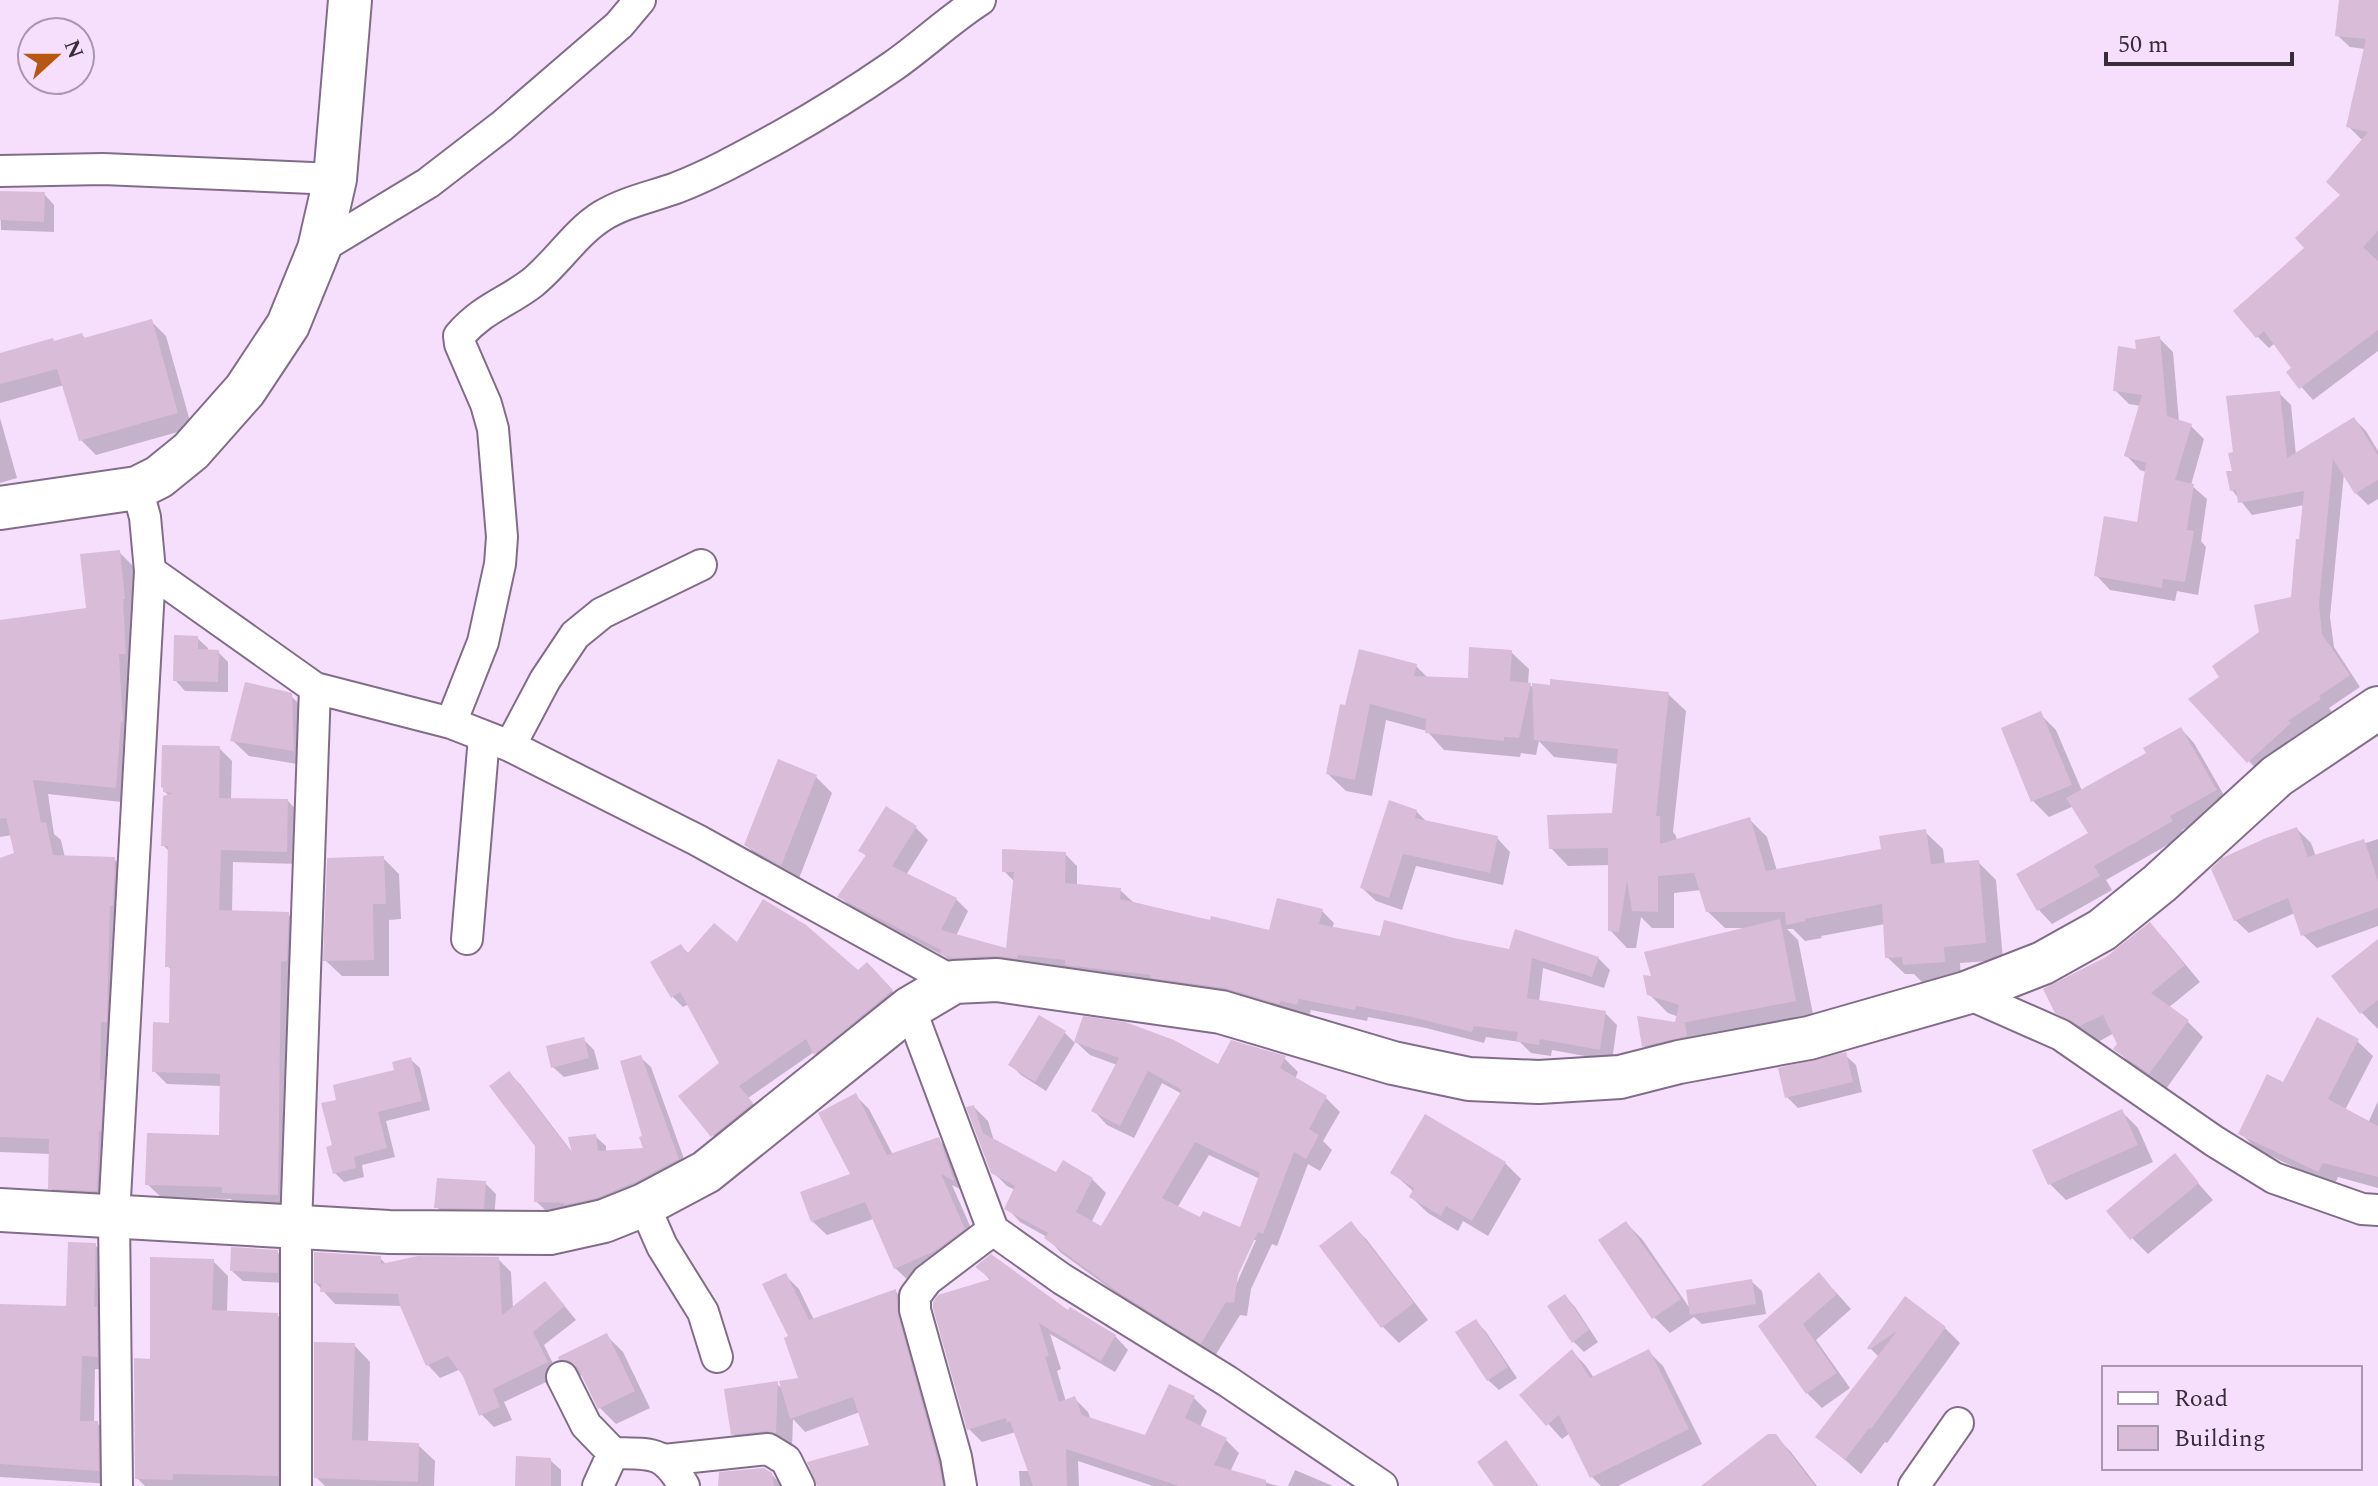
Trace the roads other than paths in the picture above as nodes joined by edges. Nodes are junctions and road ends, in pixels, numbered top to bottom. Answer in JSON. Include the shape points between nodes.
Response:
{"nodes":[{"id":1,"x":350,"y":0,"type":"edge"},
{"id":2,"x":640,"y":0,"type":"edge"},
{"id":3,"x":980,"y":0,"type":"edge"},
{"id":4,"x":950,"y":9,"type":"edge"},
{"id":5,"x":0,"y":171,"type":"edge"},
{"id":6,"x":335,"y":179,"type":"junction"},
{"id":7,"x":319,"y":249,"type":"junction"},
{"id":8,"x":137,"y":488,"type":"junction"},
{"id":9,"x":0,"y":508,"type":"edge"},
{"id":10,"x":701,"y":565,"type":"dead end"},
{"id":11,"x":150,"y":571,"type":"junction"},
{"id":12,"x":315,"y":688,"type":"junction"},
{"id":13,"x":2378,"y":708,"type":"edge"},
{"id":14,"x":451,"y":723,"type":"junction"},
{"id":15,"x":497,"y":741,"type":"junction"},
{"id":16,"x":467,"y":939,"type":"dead end"},
{"id":17,"x":954,"y":982,"type":"junction"},
{"id":18,"x":1966,"y":993,"type":"junction"},
{"id":19,"x":910,"y":1008,"type":"junction"},
{"id":20,"x":644,"y":1205,"type":"junction"},
{"id":21,"x":0,"y":1210,"type":"edge"},
{"id":22,"x":2378,"y":1210,"type":"edge"},
{"id":23,"x":114,"y":1216,"type":"junction"},
{"id":24,"x":296,"y":1227,"type":"junction"},
{"id":25,"x":993,"y":1230,"type":"junction"},
{"id":26,"x":717,"y":1357,"type":"dead end"},
{"id":27,"x":562,"y":1377,"type":"dead end"},
{"id":28,"x":1958,"y":1423,"type":"dead end"},
{"id":29,"x":613,"y":1453,"type":"junction"},
{"id":30,"x":664,"y":1460,"type":"junction"},
{"id":31,"x":117,"y":1486,"type":"edge"},
{"id":32,"x":296,"y":1486,"type":"edge"},
{"id":33,"x":598,"y":1486,"type":"edge"},
{"id":34,"x":684,"y":1486,"type":"edge"},
{"id":35,"x":799,"y":1486,"type":"edge"},
{"id":36,"x":961,"y":1486,"type":"edge"},
{"id":37,"x":1382,"y":1486,"type":"edge"},
{"id":38,"x":1914,"y":1486,"type":"edge"}],
"edges":[{"from":1,"to":6,"type":"street"},
{"from":2,"to":7,"type":"street","via":[[619,25],[502,126],[428,183]]},
{"from":3,"to":4,"type":"street"},
{"from":4,"to":14,"type":"street","via":[[893,66],[783,135],[731,163],[601,217],[533,283],[493,306],[459,336],[493,429],[502,537],[483,642]]},
{"from":5,"to":6,"type":"street","via":[[103,169]]},
{"from":6,"to":7,"type":"street"},
{"from":7,"to":8,"type":"street","via":[[288,325],[245,390],[191,451]]},
{"from":8,"to":9,"type":"street"},
{"from":8,"to":11,"type":"street"},
{"from":10,"to":15,"type":"street","via":[[602,613],[575,635]]},
{"from":11,"to":12,"type":"street"},
{"from":11,"to":23,"type":"street"},
{"from":12,"to":14,"type":"street"},
{"from":12,"to":24,"type":"street"},
{"from":13,"to":18,"type":"street","via":[[2277,776],[2102,930],[2043,963]]},
{"from":14,"to":15,"type":"street"},
{"from":15,"to":16,"type":"street"},
{"from":15,"to":17,"type":"street","via":[[697,840]]},
{"from":17,"to":18,"type":"street","via":[[997,980],[1221,1012],[1393,1063],[1469,1079],[1539,1082],[1620,1077],[1809,1038]]},
{"from":17,"to":19,"type":"street"},
{"from":18,"to":22,"type":"street","via":[[2061,1035],[2274,1178]]},
{"from":19,"to":20,"type":"street","via":[[706,1172]]},
{"from":19,"to":25,"type":"street"},
{"from":20,"to":24,"type":"street","via":[[550,1233]]},
{"from":20,"to":26,"type":"street","via":[[662,1246],[703,1312]]},
{"from":21,"to":23,"type":"street"},
{"from":23,"to":24,"type":"street"},
{"from":23,"to":31,"type":"street"},
{"from":24,"to":32,"type":"street"},
{"from":25,"to":36,"type":"street","via":[[927,1280],[915,1296]]},
{"from":25,"to":37,"type":"street"},
{"from":27,"to":29,"type":"street","via":[[586,1425]]},
{"from":28,"to":38,"type":"street"},
{"from":29,"to":30,"type":"street"},
{"from":29,"to":33,"type":"street"},
{"from":30,"to":34,"type":"street"},
{"from":30,"to":35,"type":"street","via":[[768,1449],[786,1460]]}]}
